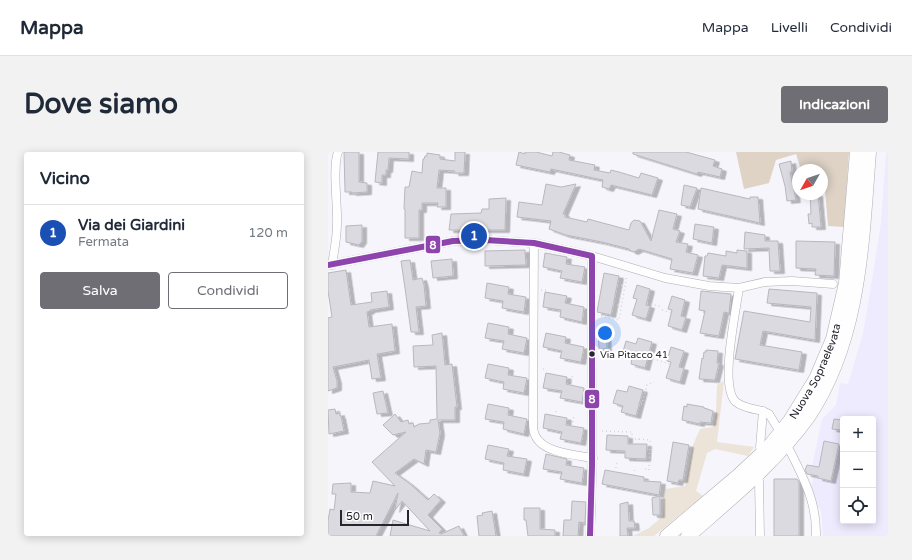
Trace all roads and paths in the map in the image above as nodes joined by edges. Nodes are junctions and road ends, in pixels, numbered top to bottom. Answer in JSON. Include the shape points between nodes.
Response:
{"nodes":[{"id":1,"x":338,"y":152,"type":"edge"},
{"id":2,"x":857,"y":152,"type":"edge"},
{"id":3,"x":869,"y":152,"type":"edge"},
{"id":4,"x":875,"y":152,"type":"edge"},
{"id":5,"x":863,"y":232,"type":"junction"},
{"id":6,"x":534,"y":243,"type":"junction"},
{"id":7,"x":592,"y":256,"type":"junction"},
{"id":8,"x":330,"y":265,"type":"edge"},
{"id":9,"x":629,"y":268,"type":"junction"},
{"id":10,"x":833,"y":284,"type":"dead end"},
{"id":11,"x":617,"y":285,"type":"dead end"},
{"id":12,"x":625,"y":286,"type":"junction"},
{"id":13,"x":739,"y":288,"type":"junction"},
{"id":14,"x":647,"y":302,"type":"dead end"},
{"id":15,"x":613,"y":304,"type":"dead end"},
{"id":16,"x":621,"y":306,"type":"junction"},
{"id":17,"x":662,"y":307,"type":"dead end"},
{"id":18,"x":662,"y":310,"type":"dead end"},
{"id":19,"x":672,"y":312,"type":"dead end"},
{"id":20,"x":591,"y":314,"type":"junction"},
{"id":21,"x":647,"y":354,"type":"dead end"},
{"id":22,"x":657,"y":357,"type":"dead end"},
{"id":23,"x":657,"y":360,"type":"dead end"},
{"id":24,"x":670,"y":364,"type":"dead end"},
{"id":25,"x":556,"y":371,"type":"dead end"},
{"id":26,"x":573,"y":374,"type":"dead end"},
{"id":27,"x":556,"y":375,"type":"dead end"},
{"id":28,"x":654,"y":382,"type":"dead end"},
{"id":29,"x":570,"y":385,"type":"dead end"},
{"id":30,"x":637,"y":402,"type":"dead end"},
{"id":31,"x":556,"y":411,"type":"dead end"},
{"id":32,"x":763,"y":411,"type":"junction"},
{"id":33,"x":574,"y":414,"type":"dead end"},
{"id":34,"x":555,"y":416,"type":"dead end"},
{"id":35,"x":572,"y":426,"type":"dead end"},
{"id":36,"x":777,"y":427,"type":"dead end"},
{"id":37,"x":592,"y":431,"type":"junction"},
{"id":38,"x":619,"y":431,"type":"junction"},
{"id":39,"x":619,"y":436,"type":"dead end"},
{"id":40,"x":639,"y":439,"type":"junction"},
{"id":41,"x":638,"y":444,"type":"dead end"},
{"id":42,"x":760,"y":446,"type":"dead end"},
{"id":43,"x":790,"y":451,"type":"dead end"},
{"id":44,"x":593,"y":458,"type":"junction"},
{"id":45,"x":617,"y":463,"type":"dead end"},
{"id":46,"x":635,"y":467,"type":"dead end"},
{"id":47,"x":643,"y":468,"type":"dead end"},
{"id":48,"x":616,"y":472,"type":"dead end"},
{"id":49,"x":634,"y":475,"type":"dead end"},
{"id":50,"x":759,"y":481,"type":"dead end"},
{"id":51,"x":590,"y":536,"type":"edge"},
{"id":52,"x":667,"y":536,"type":"edge"},
{"id":53,"x":688,"y":536,"type":"edge"},
{"id":54,"x":760,"y":536,"type":"edge"},
{"id":55,"x":816,"y":536,"type":"edge"}],
"edges":[{"from":1,"to":8,"type":"street","via":[[337,224]]},
{"from":2,"to":52,"type":"highway","name":"Nuova Sopraelevata","via":[[846,283],[833,339],[816,379],[790,421],[768,448]]},
{"from":3,"to":5,"type":"highway","name":"Nuova Sopraelevata"},
{"from":4,"to":5,"type":"highway","via":[[871,195]]},
{"from":5,"to":53,"type":"highway","name":"Nuova Sopraelevata","via":[[851,313],[840,354],[828,383],[807,417],[774,458]]},
{"from":6,"to":7,"type":"street"},
{"from":6,"to":8,"type":"street","via":[[453,241]]},
{"from":6,"to":44,"type":"street","via":[[535,436],[552,450]]},
{"from":7,"to":9,"type":"street"},
{"from":7,"to":20,"type":"street"},
{"from":9,"to":12,"type":"path"},
{"from":9,"to":13,"type":"street","via":[[679,281]]},
{"from":10,"to":13,"type":"street","via":[[765,282]]},
{"from":11,"to":12,"type":"path"},
{"from":12,"to":16,"type":"path"},
{"from":13,"to":32,"type":"street","via":[[728,383],[736,402],[743,407]]},
{"from":14,"to":17,"type":"path"},
{"from":15,"to":16,"type":"path"},
{"from":16,"to":20,"type":"path","via":[[619,320]]},
{"from":18,"to":19,"type":"path"},
{"from":20,"to":37,"type":"street"},
{"from":21,"to":22,"type":"path"},
{"from":23,"to":24,"type":"path"},
{"from":25,"to":27,"type":"path"},
{"from":26,"to":29,"type":"path"},
{"from":28,"to":30,"type":"path","via":[[647,385],[642,404]]},
{"from":31,"to":34,"type":"path"},
{"from":32,"to":36,"type":"street","via":[[769,414]]},
{"from":32,"to":42,"type":"street"},
{"from":33,"to":35,"type":"path"},
{"from":37,"to":38,"type":"path"},
{"from":37,"to":44,"type":"street"},
{"from":38,"to":39,"type":"path"},
{"from":38,"to":40,"type":"path","via":[[632,432],[632,439]]},
{"from":40,"to":41,"type":"path"},
{"from":40,"to":47,"type":"path","via":[[650,440],[649,470]]},
{"from":43,"to":55,"type":"street","via":[[807,484],[814,509]]},
{"from":44,"to":51,"type":"street"},
{"from":45,"to":48,"type":"path"},
{"from":46,"to":49,"type":"path"},
{"from":50,"to":54,"type":"street"}]}
